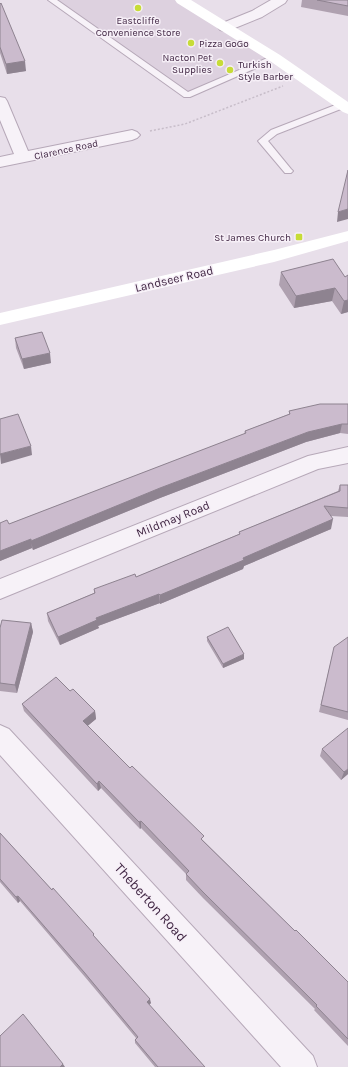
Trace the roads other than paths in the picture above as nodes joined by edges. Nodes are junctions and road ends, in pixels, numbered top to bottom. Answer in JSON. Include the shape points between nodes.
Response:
{"nodes":[{"id":1,"x":52,"y":0,"type":"edge"},
{"id":2,"x":182,"y":0,"type":"edge"},
{"id":3,"x":280,"y":0,"type":"edge"},
{"id":4,"x":225,"y":27,"type":"junction"},
{"id":5,"x":275,"y":58,"type":"junction"},
{"id":6,"x":0,"y":101,"type":"edge"},
{"id":7,"x":346,"y":107,"type":"edge"},
{"id":8,"x":132,"y":135,"type":"road end"},
{"id":9,"x":23,"y":158,"type":"junction"},
{"id":10,"x":0,"y":162,"type":"edge"},
{"id":11,"x":288,"y":171,"type":"dead end"},
{"id":12,"x":348,"y":236,"type":"edge"},
{"id":13,"x":0,"y":319,"type":"edge"},
{"id":14,"x":348,"y":455,"type":"edge"},
{"id":15,"x":0,"y":589,"type":"edge"},
{"id":16,"x":0,"y":737,"type":"edge"},
{"id":17,"x":302,"y":1067,"type":"edge"}],
"edges":[{"from":1,"to":5,"type":"lane","via":[[188,95]]},
{"from":2,"to":4,"type":"street"},
{"from":3,"to":4,"type":"street","via":[[257,14]]},
{"from":4,"to":5,"type":"street"},
{"from":5,"to":7,"type":"street"},
{"from":6,"to":9,"type":"street"},
{"from":7,"to":11,"type":"lane","via":[[274,132],[263,141]]},
{"from":8,"to":9,"type":"street","name":"Clarence Road"},
{"from":9,"to":10,"type":"street","name":"Clarence Road"},
{"from":12,"to":13,"type":"street","name":"Landseer Road","via":[[274,256]]},
{"from":14,"to":15,"type":"street","name":"Mildmay Road","via":[[315,462]]},
{"from":16,"to":17,"type":"street","name":"Theberton Road"}]}
